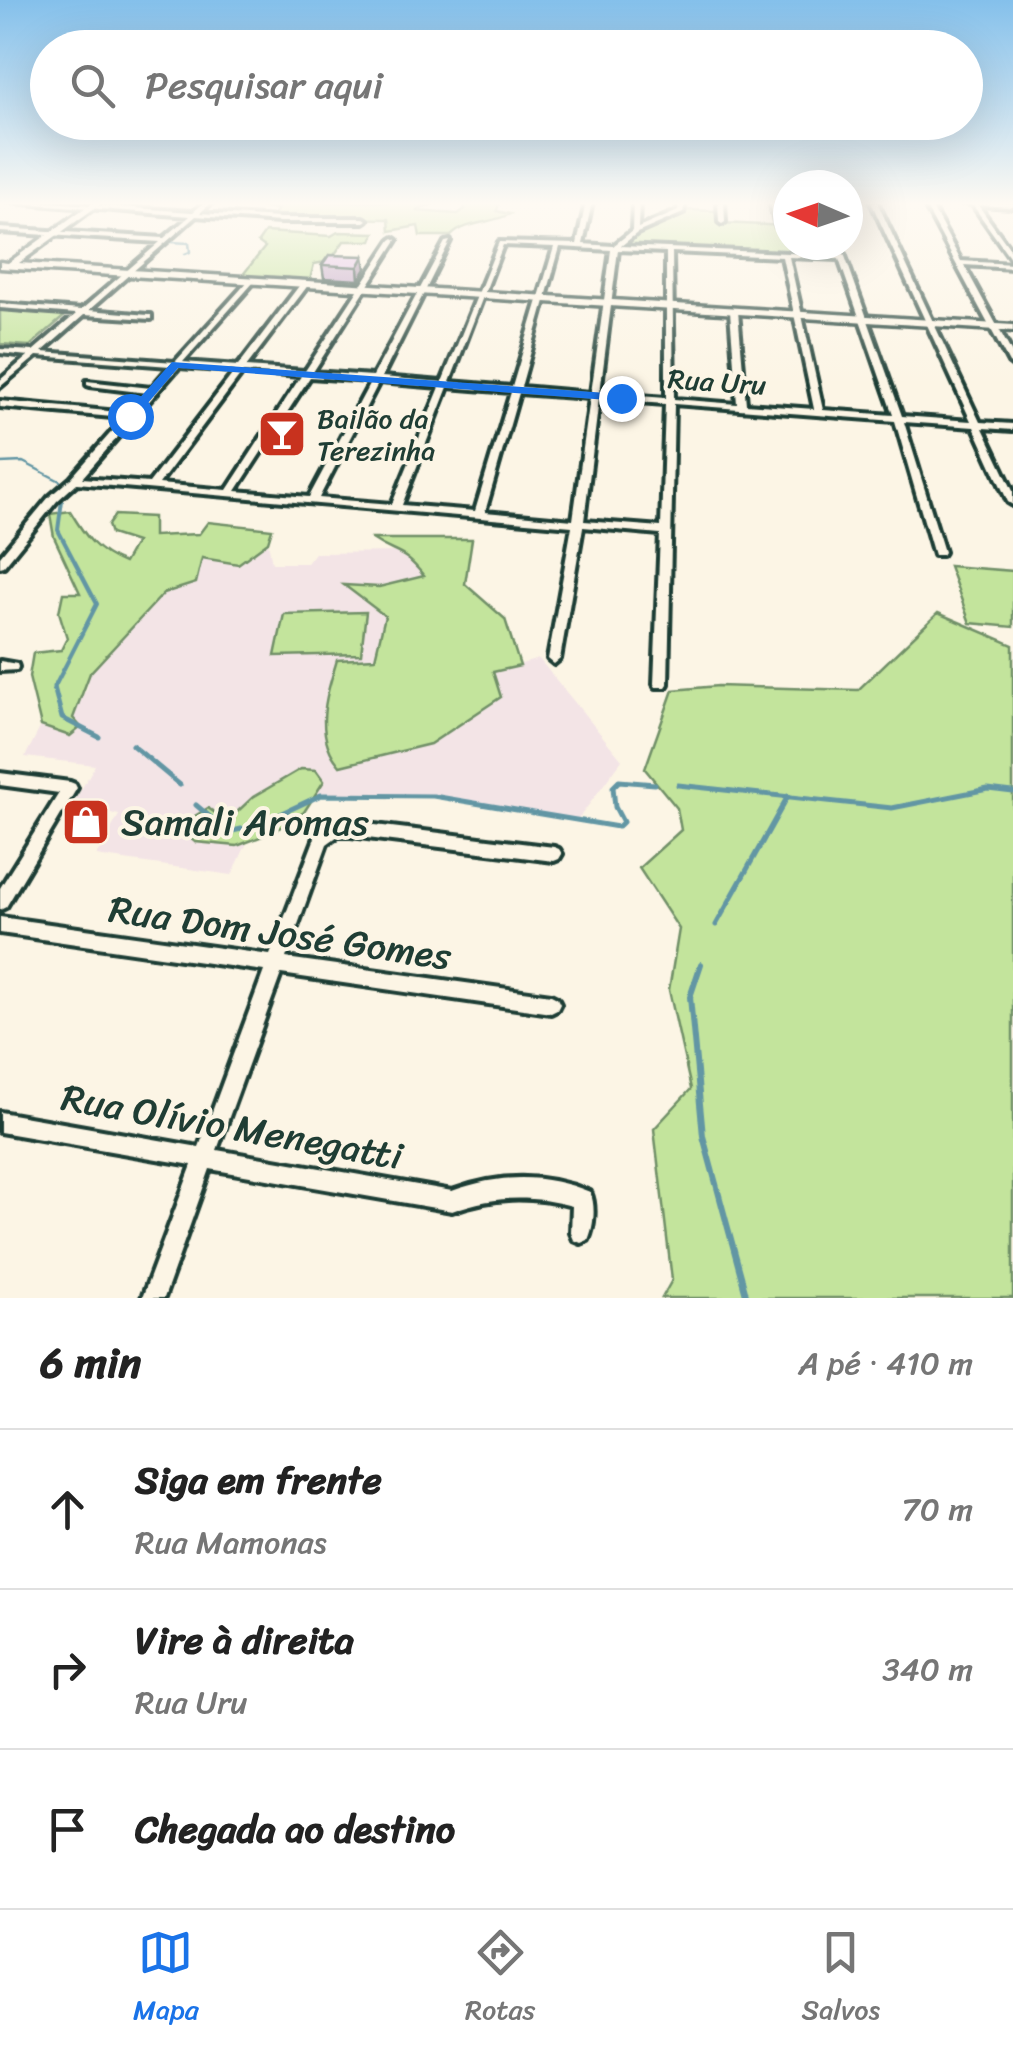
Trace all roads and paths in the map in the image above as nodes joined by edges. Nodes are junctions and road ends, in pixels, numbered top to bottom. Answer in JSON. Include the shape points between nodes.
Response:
{"nodes":[{"id":1,"x":140,"y":263,"type":"edge"},
{"id":2,"x":379,"y":263,"type":"edge"},
{"id":3,"x":437,"y":263,"type":"edge"},
{"id":4,"x":494,"y":263,"type":"edge"},
{"id":5,"x":552,"y":263,"type":"edge"},
{"id":6,"x":613,"y":263,"type":"edge"},
{"id":7,"x":669,"y":263,"type":"edge"},
{"id":8,"x":788,"y":263,"type":"edge"},
{"id":9,"x":844,"y":263,"type":"edge"},
{"id":10,"x":901,"y":263,"type":"edge"},
{"id":11,"x":958,"y":263,"type":"joint"},
{"id":12,"x":1013,"y":266,"type":"edge"},
{"id":13,"x":3,"y":268,"type":"edge"},
{"id":14,"x":128,"y":273,"type":"junction"},
{"id":15,"x":250,"y":281,"type":"junction"},
{"id":16,"x":305,"y":284,"type":"junction"},
{"id":17,"x":363,"y":288,"type":"junction"},
{"id":18,"x":421,"y":291,"type":"junction"},
{"id":19,"x":482,"y":295,"type":"junction"},
{"id":20,"x":542,"y":298,"type":"junction"},
{"id":21,"x":608,"y":303,"type":"junction"},
{"id":22,"x":0,"y":306,"type":"edge"},
{"id":23,"x":671,"y":307,"type":"junction"},
{"id":24,"x":734,"y":310,"type":"junction"},
{"id":25,"x":84,"y":311,"type":"junction"},
{"id":26,"x":798,"y":314,"type":"junction"},
{"id":27,"x":148,"y":317,"type":"dead end"},
{"id":28,"x":863,"y":318,"type":"junction"},
{"id":29,"x":928,"y":323,"type":"junction"},
{"id":30,"x":994,"y":327,"type":"junction"},
{"id":31,"x":1013,"y":328,"type":"edge"},
{"id":32,"x":0,"y":351,"type":"edge"},
{"id":33,"x":36,"y":354,"type":"junction"},
{"id":34,"x":1013,"y":363,"type":"edge"},
{"id":35,"x":176,"y":365,"type":"junction"},
{"id":36,"x":240,"y":370,"type":"junction"},
{"id":37,"x":308,"y":374,"type":"junction"},
{"id":38,"x":376,"y":380,"type":"junction"},
{"id":39,"x":90,"y":383,"type":"dead end"},
{"id":40,"x":0,"y":384,"type":"edge"},
{"id":41,"x":446,"y":384,"type":"junction"},
{"id":42,"x":518,"y":390,"type":"junction"},
{"id":43,"x":152,"y":391,"type":"junction"},
{"id":44,"x":594,"y":396,"type":"junction"},
{"id":45,"x":670,"y":402,"type":"junction"},
{"id":46,"x":0,"y":404,"type":"edge"},
{"id":47,"x":742,"y":407,"type":"junction"},
{"id":48,"x":819,"y":412,"type":"junction"},
{"id":49,"x":130,"y":416,"type":"junction"},
{"id":50,"x":898,"y":418,"type":"junction"},
{"id":51,"x":974,"y":424,"type":"junction"},
{"id":52,"x":1013,"y":427,"type":"edge"},
{"id":53,"x":996,"y":466,"type":"junction"},
{"id":54,"x":1013,"y":467,"type":"edge"},
{"id":55,"x":75,"y":480,"type":"junction"},
{"id":56,"x":152,"y":486,"type":"junction"},
{"id":57,"x":230,"y":492,"type":"junction"},
{"id":58,"x":312,"y":500,"type":"junction"},
{"id":59,"x":1013,"y":502,"type":"edge"},
{"id":60,"x":396,"y":508,"type":"junction"},
{"id":61,"x":480,"y":516,"type":"junction"},
{"id":62,"x":578,"y":523,"type":"junction"},
{"id":63,"x":665,"y":531,"type":"junction"},
{"id":64,"x":938,"y":552,"type":"dead end"},
{"id":65,"x":0,"y":563,"type":"edge"},
{"id":66,"x":554,"y":658,"type":"dead end"},
{"id":67,"x":661,"y":684,"type":"dead end"},
{"id":68,"x":0,"y":779,"type":"edge"},
{"id":69,"x":554,"y":854,"type":"dead end"},
{"id":70,"x":0,"y":902,"type":"edge"},
{"id":71,"x":0,"y":925,"type":"edge"},
{"id":72,"x":277,"y":967,"type":"junction"},
{"id":73,"x":551,"y":1004,"type":"dead end"},
{"id":74,"x":0,"y":1122,"type":"edge"},
{"id":75,"x":205,"y":1160,"type":"junction"},
{"id":76,"x":581,"y":1233,"type":"dead end"},
{"id":77,"x":153,"y":1298,"type":"edge"}],
"edges":[{"from":1,"to":14,"type":"street"},
{"from":2,"to":17,"type":"street"},
{"from":3,"to":18,"type":"street"},
{"from":4,"to":19,"type":"street"},
{"from":5,"to":20,"type":"street"},
{"from":6,"to":21,"type":"street"},
{"from":7,"to":23,"type":"street"},
{"from":8,"to":26,"type":"street"},
{"from":9,"to":28,"type":"street"},
{"from":10,"to":29,"type":"street"},
{"from":11,"to":12,"type":"street"},
{"from":11,"to":30,"type":"street"},
{"from":13,"to":14,"type":"street"},
{"from":14,"to":15,"type":"street"},
{"from":14,"to":25,"type":"street"},
{"from":15,"to":16,"type":"street"},
{"from":15,"to":35,"type":"street"},
{"from":16,"to":17,"type":"street"},
{"from":16,"to":36,"type":"street"},
{"from":17,"to":18,"type":"street"},
{"from":17,"to":37,"type":"street"},
{"from":18,"to":19,"type":"street"},
{"from":18,"to":38,"type":"street"},
{"from":19,"to":20,"type":"street"},
{"from":19,"to":41,"type":"street"},
{"from":20,"to":21,"type":"street"},
{"from":20,"to":42,"type":"street"},
{"from":21,"to":23,"type":"street"},
{"from":21,"to":44,"type":"street"},
{"from":22,"to":25,"type":"street"},
{"from":23,"to":24,"type":"street"},
{"from":23,"to":45,"type":"street"},
{"from":24,"to":26,"type":"street"},
{"from":24,"to":47,"type":"street"},
{"from":25,"to":27,"type":"street"},
{"from":25,"to":33,"type":"street"},
{"from":26,"to":28,"type":"street"},
{"from":26,"to":48,"type":"street"},
{"from":28,"to":29,"type":"street"},
{"from":28,"to":50,"type":"street"},
{"from":29,"to":30,"type":"street"},
{"from":29,"to":51,"type":"street"},
{"from":30,"to":31,"type":"street"},
{"from":30,"to":34,"type":"street"},
{"from":32,"to":33,"type":"street","name":"Rua Uru"},
{"from":33,"to":35,"type":"street","name":"Rua Uru"},
{"from":33,"to":40,"type":"street"},
{"from":35,"to":36,"type":"street","name":"Rua Uru"},
{"from":35,"to":43,"type":"street"},
{"from":36,"to":37,"type":"street","name":"Rua Uru"},
{"from":36,"to":56,"type":"street"},
{"from":37,"to":38,"type":"street","name":"Rua Uru"},
{"from":37,"to":57,"type":"street"},
{"from":38,"to":41,"type":"street","name":"Rua Uru"},
{"from":38,"to":58,"type":"street"},
{"from":39,"to":43,"type":"street"},
{"from":41,"to":42,"type":"street","name":"Rua Uru"},
{"from":41,"to":60,"type":"street"},
{"from":42,"to":44,"type":"street","name":"Rua Uru"},
{"from":42,"to":61,"type":"street"},
{"from":43,"to":49,"type":"street"},
{"from":44,"to":45,"type":"street","name":"Rua Uru"},
{"from":44,"to":62,"type":"street"},
{"from":45,"to":47,"type":"street","name":"Rua Uru"},
{"from":45,"to":63,"type":"street"},
{"from":46,"to":49,"type":"street"},
{"from":47,"to":48,"type":"street","name":"Rua Uru"},
{"from":48,"to":50,"type":"street","name":"Rua Uru"},
{"from":49,"to":55,"type":"street"},
{"from":50,"to":51,"type":"street","name":"Rua Uru"},
{"from":50,"to":64,"type":"street"},
{"from":51,"to":52,"type":"street","name":"Rua Uru"},
{"from":51,"to":53,"type":"street"},
{"from":53,"to":54,"type":"street"},
{"from":53,"to":59,"type":"street"},
{"from":55,"to":56,"type":"street"},
{"from":55,"to":65,"type":"street"},
{"from":56,"to":57,"type":"street"},
{"from":57,"to":58,"type":"street"},
{"from":58,"to":60,"type":"street"},
{"from":60,"to":61,"type":"street"},
{"from":61,"to":62,"type":"street"},
{"from":62,"to":63,"type":"street"},
{"from":62,"to":66,"type":"street"},
{"from":63,"to":67,"type":"street"},
{"from":68,"to":70,"type":"street","via":[[70,788]]},
{"from":69,"to":72,"type":"street","via":[[335,830],[321,840]]},
{"from":71,"to":72,"type":"street","name":"Rua Dom José Gomes"},
{"from":72,"to":73,"type":"street","name":"Rua Dom José Gomes"},
{"from":72,"to":75,"type":"street"},
{"from":74,"to":75,"type":"street","name":"Rua Olívio Menegatti"},
{"from":75,"to":76,"type":"street","name":"Rua Olívio Menegatti","via":[[452,1201],[492,1186],[550,1190],[583,1199]]},
{"from":75,"to":77,"type":"street"}]}
